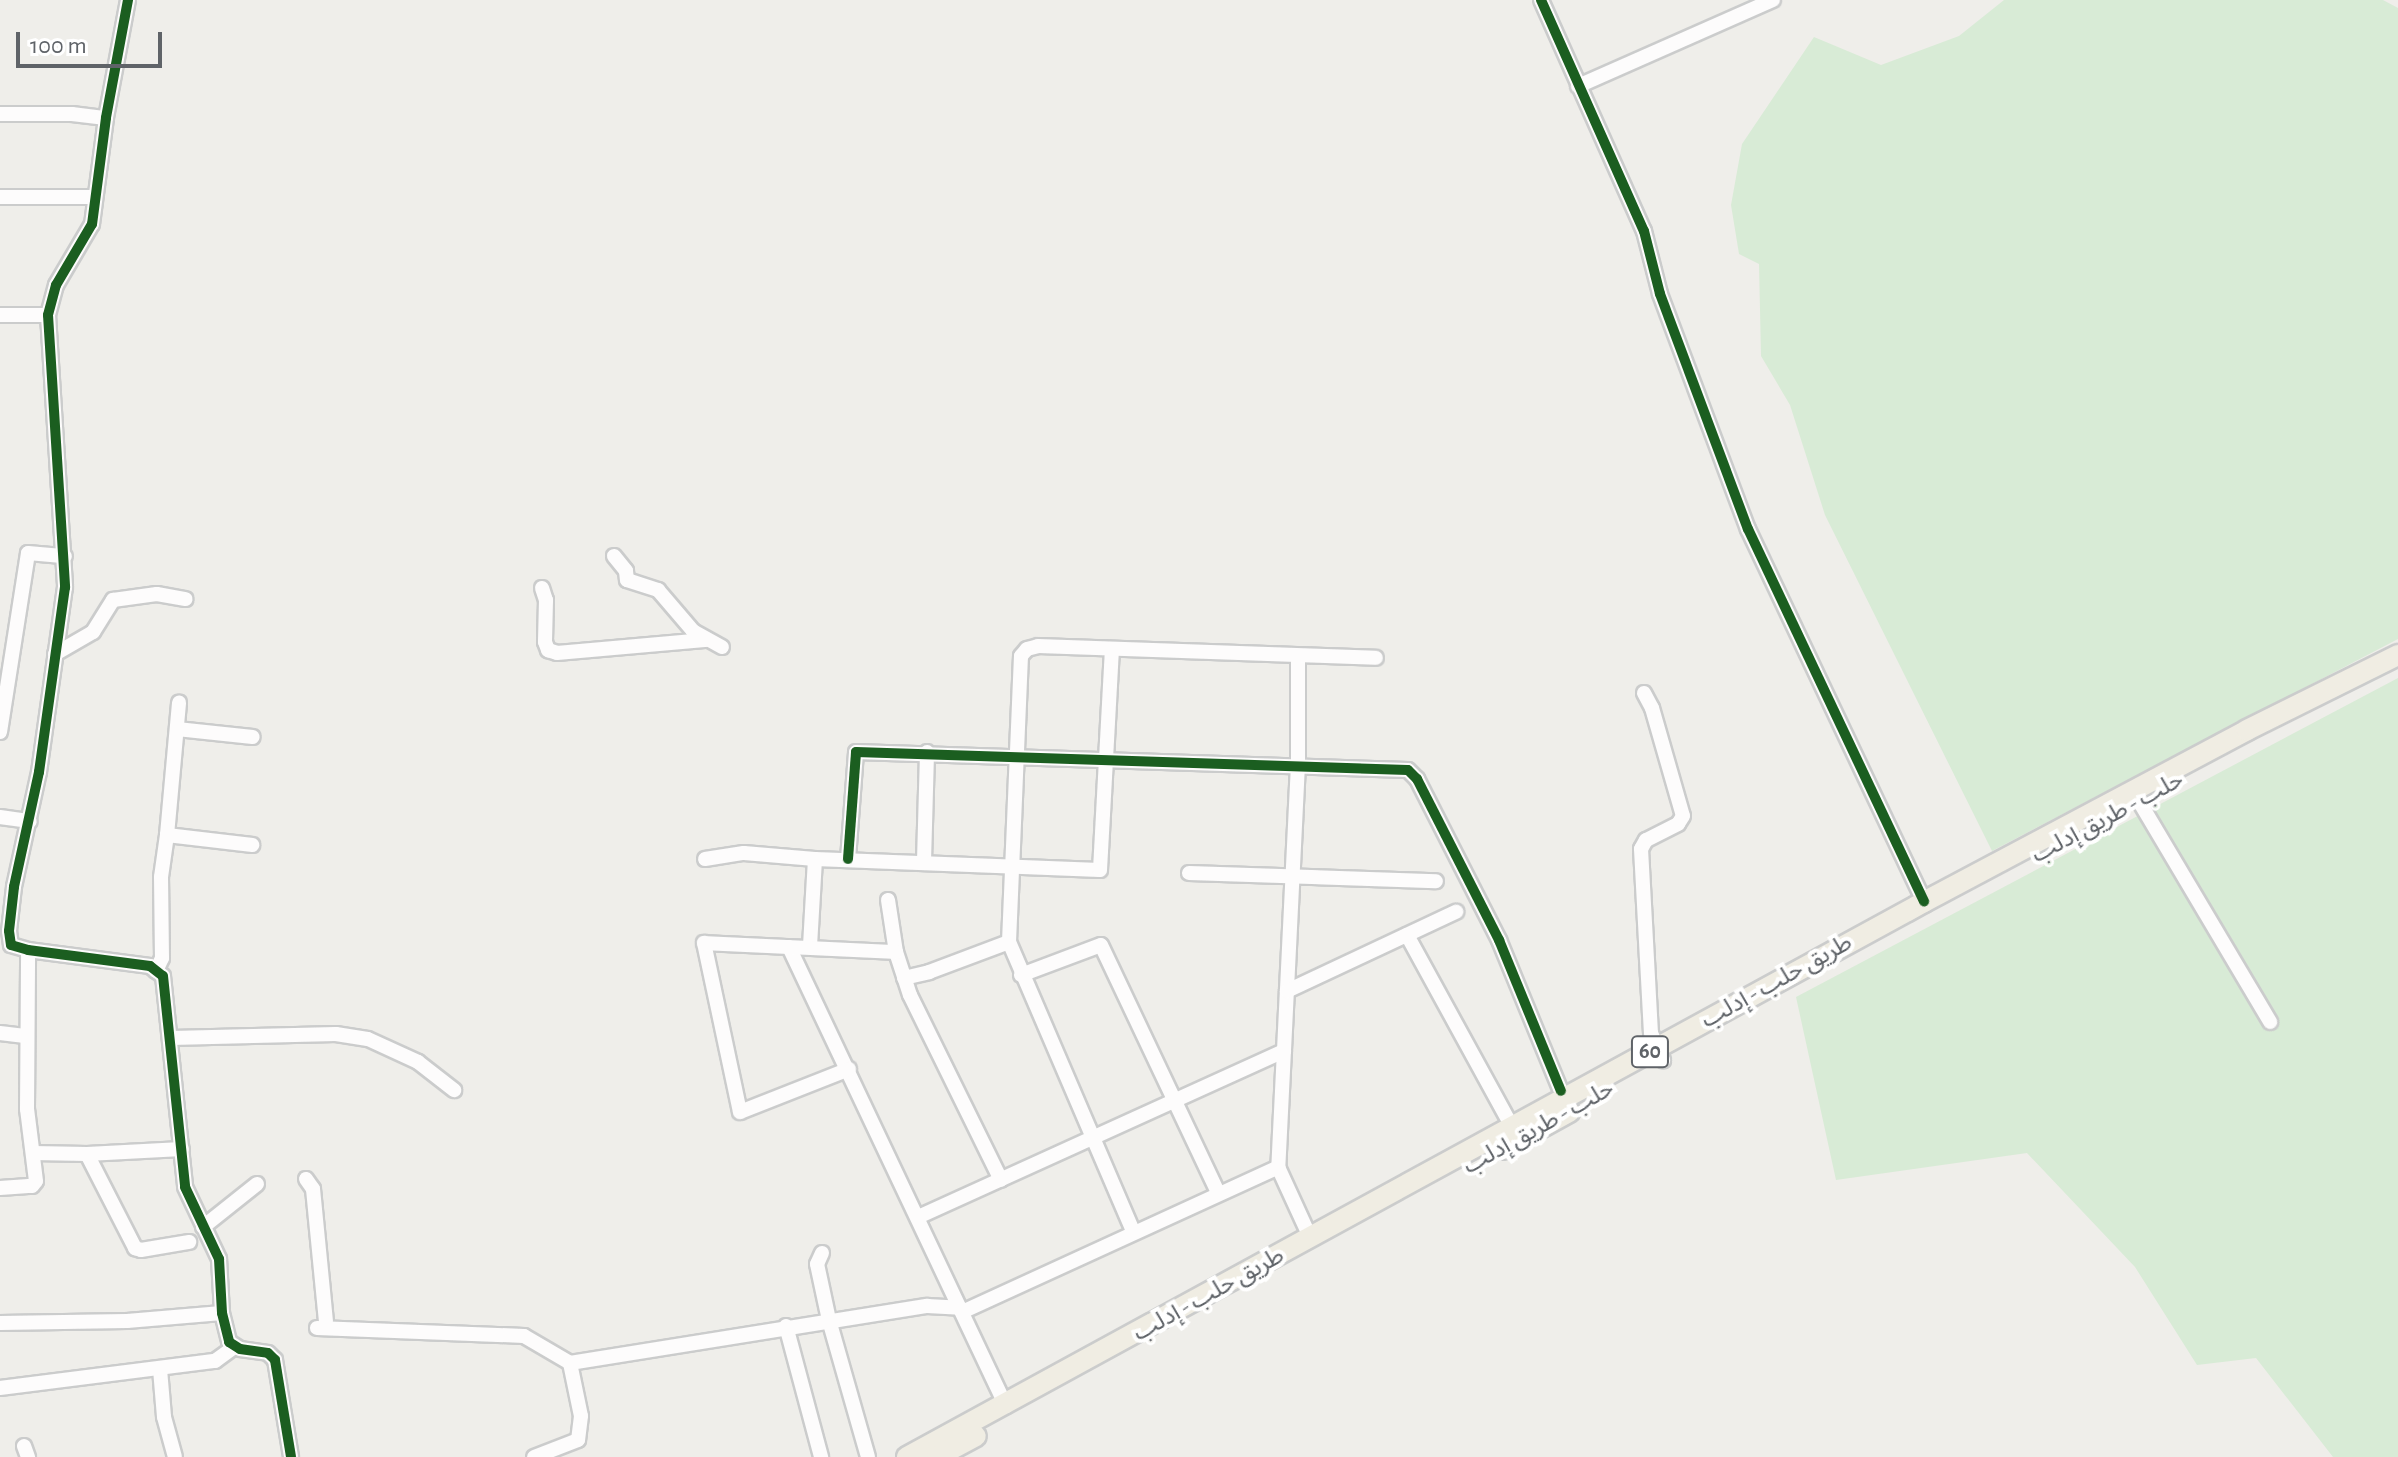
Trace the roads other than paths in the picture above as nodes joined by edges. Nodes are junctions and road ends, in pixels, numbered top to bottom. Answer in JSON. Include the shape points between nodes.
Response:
{"nodes":[{"id":1,"x":128,"y":0,"type":"edge"},
{"id":2,"x":1541,"y":0,"type":"edge"},
{"id":3,"x":1773,"y":0,"type":"edge"},
{"id":4,"x":1578,"y":86,"type":"junction"},
{"id":5,"x":0,"y":114,"type":"edge"},
{"id":6,"x":106,"y":118,"type":"junction"},
{"id":7,"x":0,"y":197,"type":"edge"},
{"id":8,"x":95,"y":197,"type":"junction"},
{"id":9,"x":0,"y":315,"type":"edge"},
{"id":10,"x":48,"y":315,"type":"junction"},
{"id":11,"x":65,"y":556,"type":"junction"},
{"id":12,"x":614,"y":556,"type":"dead end"},
{"id":13,"x":542,"y":588,"type":"dead end"},
{"id":14,"x":186,"y":599,"type":"dead end"},
{"id":15,"x":707,"y":640,"type":"junction"},
{"id":16,"x":722,"y":647,"type":"dead end"},
{"id":17,"x":1112,"y":649,"type":"junction"},
{"id":18,"x":55,"y":654,"type":"junction"},
{"id":19,"x":2398,"y":655,"type":"edge"},
{"id":20,"x":1298,"y":656,"type":"junction"},
{"id":21,"x":1376,"y":658,"type":"dead end"},
{"id":22,"x":2398,"y":668,"type":"edge"},
{"id":23,"x":1644,"y":693,"type":"dead end"},
{"id":24,"x":3,"y":699,"type":"edge"},
{"id":25,"x":179,"y":703,"type":"dead end"},
{"id":26,"x":177,"y":729,"type":"junction"},
{"id":27,"x":0,"y":732,"type":"edge"},
{"id":28,"x":253,"y":737,"type":"dead end"},
{"id":29,"x":927,"y":752,"type":"junction"},
{"id":30,"x":1015,"y":756,"type":"junction"},
{"id":31,"x":1106,"y":759,"type":"junction"},
{"id":32,"x":1298,"y":764,"type":"junction"},
{"id":33,"x":2139,"y":801,"type":"junction"},
{"id":34,"x":0,"y":817,"type":"edge"},
{"id":35,"x":30,"y":821,"type":"junction"},
{"id":36,"x":167,"y":835,"type":"junction"},
{"id":37,"x":252,"y":845,"type":"dead end"},
{"id":38,"x":705,"y":859,"type":"dead end"},
{"id":39,"x":815,"y":859,"type":"junction"},
{"id":40,"x":848,"y":859,"type":"junction"},
{"id":41,"x":924,"y":861,"type":"junction"},
{"id":42,"x":1014,"y":868,"type":"junction"},
{"id":43,"x":1189,"y":873,"type":"dead end"},
{"id":44,"x":1292,"y":877,"type":"junction"},
{"id":45,"x":1436,"y":881,"type":"dead end"},
{"id":46,"x":888,"y":900,"type":"dead end"},
{"id":47,"x":1926,"y":907,"type":"junction"},
{"id":48,"x":1456,"y":912,"type":"dead end"},
{"id":49,"x":1407,"y":935,"type":"junction"},
{"id":50,"x":1009,"y":942,"type":"junction"},
{"id":51,"x":5,"y":945,"type":"edge"},
{"id":52,"x":810,"y":946,"type":"junction"},
{"id":53,"x":789,"y":947,"type":"junction"},
{"id":54,"x":28,"y":950,"type":"junction"},
{"id":55,"x":896,"y":952,"type":"junction"},
{"id":56,"x":156,"y":971,"type":"junction"},
{"id":57,"x":1021,"y":975,"type":"junction"},
{"id":58,"x":904,"y":978,"type":"junction"},
{"id":59,"x":1287,"y":991,"type":"junction"},
{"id":60,"x":2270,"y":1022,"type":"dead end"},
{"id":61,"x":0,"y":1033,"type":"edge"},
{"id":62,"x":25,"y":1036,"type":"junction"},
{"id":63,"x":171,"y":1038,"type":"junction"},
{"id":64,"x":1284,"y":1051,"type":"junction"},
{"id":65,"x":1660,"y":1054,"type":"junction"},
{"id":66,"x":849,"y":1069,"type":"junction"},
{"id":67,"x":454,"y":1090,"type":"dead end"},
{"id":68,"x":1561,"y":1091,"type":"dead end"},
{"id":69,"x":1175,"y":1100,"type":"junction"},
{"id":70,"x":1509,"y":1121,"type":"dead end"},
{"id":71,"x":1092,"y":1138,"type":"junction"},
{"id":72,"x":182,"y":1149,"type":"junction"},
{"id":73,"x":33,"y":1153,"type":"junction"},
{"id":74,"x":87,"y":1154,"type":"junction"},
{"id":75,"x":1278,"y":1167,"type":"junction"},
{"id":76,"x":306,"y":1179,"type":"dead end"},
{"id":77,"x":1001,"y":1180,"type":"junction"},
{"id":78,"x":257,"y":1184,"type":"dead end"},
{"id":79,"x":0,"y":1188,"type":"edge"},
{"id":80,"x":1218,"y":1192,"type":"junction"},
{"id":81,"x":918,"y":1217,"type":"junction"},
{"id":82,"x":203,"y":1227,"type":"junction"},
{"id":83,"x":1133,"y":1231,"type":"junction"},
{"id":84,"x":189,"y":1242,"type":"dead end"},
{"id":85,"x":1314,"y":1244,"type":"junction"},
{"id":86,"x":822,"y":1253,"type":"dead end"},
{"id":87,"x":961,"y":1310,"type":"junction"},
{"id":88,"x":222,"y":1313,"type":"junction"},
{"id":89,"x":829,"y":1320,"type":"junction"},
{"id":90,"x":0,"y":1323,"type":"edge"},
{"id":91,"x":786,"y":1326,"type":"junction"},
{"id":92,"x":234,"y":1347,"type":"junction"},
{"id":93,"x":570,"y":1363,"type":"junction"},
{"id":94,"x":160,"y":1369,"type":"junction"},
{"id":95,"x":0,"y":1388,"type":"edge"},
{"id":96,"x":1006,"y":1406,"type":"junction"},
{"id":97,"x":944,"y":1455,"type":"edge"},
{"id":98,"x":173,"y":1456,"type":"edge"},
{"id":99,"x":291,"y":1457,"type":"edge"},
{"id":100,"x":534,"y":1457,"type":"edge"},
{"id":101,"x":821,"y":1457,"type":"edge"},
{"id":102,"x":868,"y":1457,"type":"edge"},
{"id":103,"x":907,"y":1457,"type":"edge"}],
"edges":[{"from":1,"to":6,"type":"street"},
{"from":2,"to":4,"type":"street"},
{"from":3,"to":4,"type":"street"},
{"from":4,"to":47,"type":"street","via":[[1644,231],[1660,294],[1748,529]]},
{"from":5,"to":6,"type":"street"},
{"from":6,"to":8,"type":"street"},
{"from":7,"to":8,"type":"street"},
{"from":8,"to":10,"type":"street","via":[[92,224],[56,285]]},
{"from":9,"to":10,"type":"street"},
{"from":10,"to":11,"type":"street"},
{"from":11,"to":18,"type":"street"},
{"from":11,"to":24,"type":"street","via":[[28,553]]},
{"from":12,"to":15,"type":"street","via":[[627,580],[658,590]]},
{"from":13,"to":15,"type":"street","via":[[545,642],[557,653]]},
{"from":14,"to":18,"type":"street","via":[[157,594],[113,600],[93,632]]},
{"from":15,"to":16,"type":"street"},
{"from":17,"to":20,"type":"street"},
{"from":17,"to":30,"type":"street","via":[[1027,649],[1021,656]]},
{"from":17,"to":31,"type":"street"},
{"from":18,"to":35,"type":"street"},
{"from":19,"to":47,"type":"highway","name":"طريق حلب - إدلب","number":"60","via":[[2247,730]]},
{"from":20,"to":21,"type":"street"},
{"from":20,"to":32,"type":"street"},
{"from":22,"to":33,"type":"highway","name":"حلب - طريق إدلب","number":"60"},
{"from":23,"to":65,"type":"street","via":[[1683,816],[1641,849],[1649,1014]]},
{"from":24,"to":27,"type":"street"},
{"from":25,"to":26,"type":"street"},
{"from":26,"to":28,"type":"street"},
{"from":26,"to":36,"type":"street"},
{"from":29,"to":30,"type":"street"},
{"from":29,"to":40,"type":"street","via":[[856,752]]},
{"from":29,"to":41,"type":"street"},
{"from":30,"to":31,"type":"street"},
{"from":30,"to":42,"type":"street"},
{"from":31,"to":32,"type":"street"},
{"from":31,"to":42,"type":"street","via":[[1100,870]]},
{"from":32,"to":44,"type":"street"},
{"from":32,"to":68,"type":"street","via":[[1396,768],[1417,779],[1499,940]]},
{"from":33,"to":47,"type":"highway","name":"حلب - طريق إدلب","number":"60"},
{"from":33,"to":60,"type":"street"},
{"from":34,"to":35,"type":"street"},
{"from":35,"to":51,"type":"street"},
{"from":36,"to":37,"type":"street"},
{"from":36,"to":56,"type":"street","via":[[161,877],[162,958]]},
{"from":38,"to":39,"type":"street","via":[[744,853]]},
{"from":39,"to":40,"type":"street"},
{"from":39,"to":52,"type":"street"},
{"from":40,"to":41,"type":"street"},
{"from":41,"to":42,"type":"street"},
{"from":42,"to":50,"type":"street"},
{"from":43,"to":44,"type":"street"},
{"from":44,"to":45,"type":"street"},
{"from":44,"to":59,"type":"street"},
{"from":46,"to":55,"type":"street"},
{"from":47,"to":65,"type":"highway","name":"طريق حلب - إدلب","number":"60"},
{"from":48,"to":49,"type":"street"},
{"from":49,"to":59,"type":"street"},
{"from":49,"to":70,"type":"street"},
{"from":50,"to":57,"type":"street"},
{"from":50,"to":58,"type":"street"},
{"from":51,"to":54,"type":"street"},
{"from":52,"to":53,"type":"street"},
{"from":52,"to":55,"type":"street"},
{"from":53,"to":66,"type":"street"},
{"from":53,"to":66,"type":"street","via":[[704,943],[740,1112]]},
{"from":54,"to":56,"type":"street"},
{"from":54,"to":62,"type":"street"},
{"from":55,"to":58,"type":"street"},
{"from":56,"to":63,"type":"street","via":[[163,976]]},
{"from":57,"to":69,"type":"street","via":[[1101,945]]},
{"from":57,"to":71,"type":"street"},
{"from":58,"to":77,"type":"street"},
{"from":59,"to":64,"type":"street"},
{"from":61,"to":62,"type":"street"},
{"from":62,"to":73,"type":"street"},
{"from":63,"to":67,"type":"street","via":[[336,1034],[368,1039],[418,1062]]},
{"from":63,"to":72,"type":"street"},
{"from":64,"to":69,"type":"street"},
{"from":64,"to":75,"type":"street"},
{"from":65,"to":85,"type":"highway","name":"طريق حلب - إدلب","number":"60"},
{"from":66,"to":81,"type":"street"},
{"from":69,"to":71,"type":"street"},
{"from":69,"to":80,"type":"street"},
{"from":71,"to":77,"type":"street"},
{"from":71,"to":83,"type":"street"},
{"from":72,"to":74,"type":"street"},
{"from":72,"to":82,"type":"street","via":[[185,1187]]},
{"from":73,"to":74,"type":"street"},
{"from":73,"to":79,"type":"street","via":[[36,1185]]},
{"from":74,"to":84,"type":"street","via":[[135,1248]]},
{"from":75,"to":80,"type":"street"},
{"from":75,"to":85,"type":"street"},
{"from":76,"to":93,"type":"street","via":[[313,1189],[322,1325],[524,1336]]},
{"from":77,"to":81,"type":"street"},
{"from":78,"to":82,"type":"street"},
{"from":80,"to":83,"type":"street"},
{"from":81,"to":87,"type":"street"},
{"from":82,"to":88,"type":"street","via":[[219,1259]]},
{"from":83,"to":87,"type":"street"},
{"from":85,"to":96,"type":"highway","name":"طريق حلب - إدلب","number":"60"},
{"from":85,"to":97,"type":"highway","number":"60"},
{"from":86,"to":89,"type":"street","via":[[817,1264]]},
{"from":87,"to":89,"type":"street","via":[[927,1306]]},
{"from":87,"to":96,"type":"street"},
{"from":88,"to":90,"type":"street"},
{"from":88,"to":92,"type":"street"},
{"from":89,"to":91,"type":"street"},
{"from":89,"to":102,"type":"street"},
{"from":91,"to":93,"type":"street"},
{"from":91,"to":101,"type":"street"},
{"from":92,"to":94,"type":"street","via":[[215,1361]]},
{"from":92,"to":99,"type":"street","via":[[263,1351],[275,1360]]},
{"from":93,"to":100,"type":"street","via":[[581,1416],[578,1440]]},
{"from":94,"to":95,"type":"street"},
{"from":94,"to":98,"type":"street"},
{"from":96,"to":103,"type":"highway","name":"طريق حلب - إدلب","number":"60"}]}
